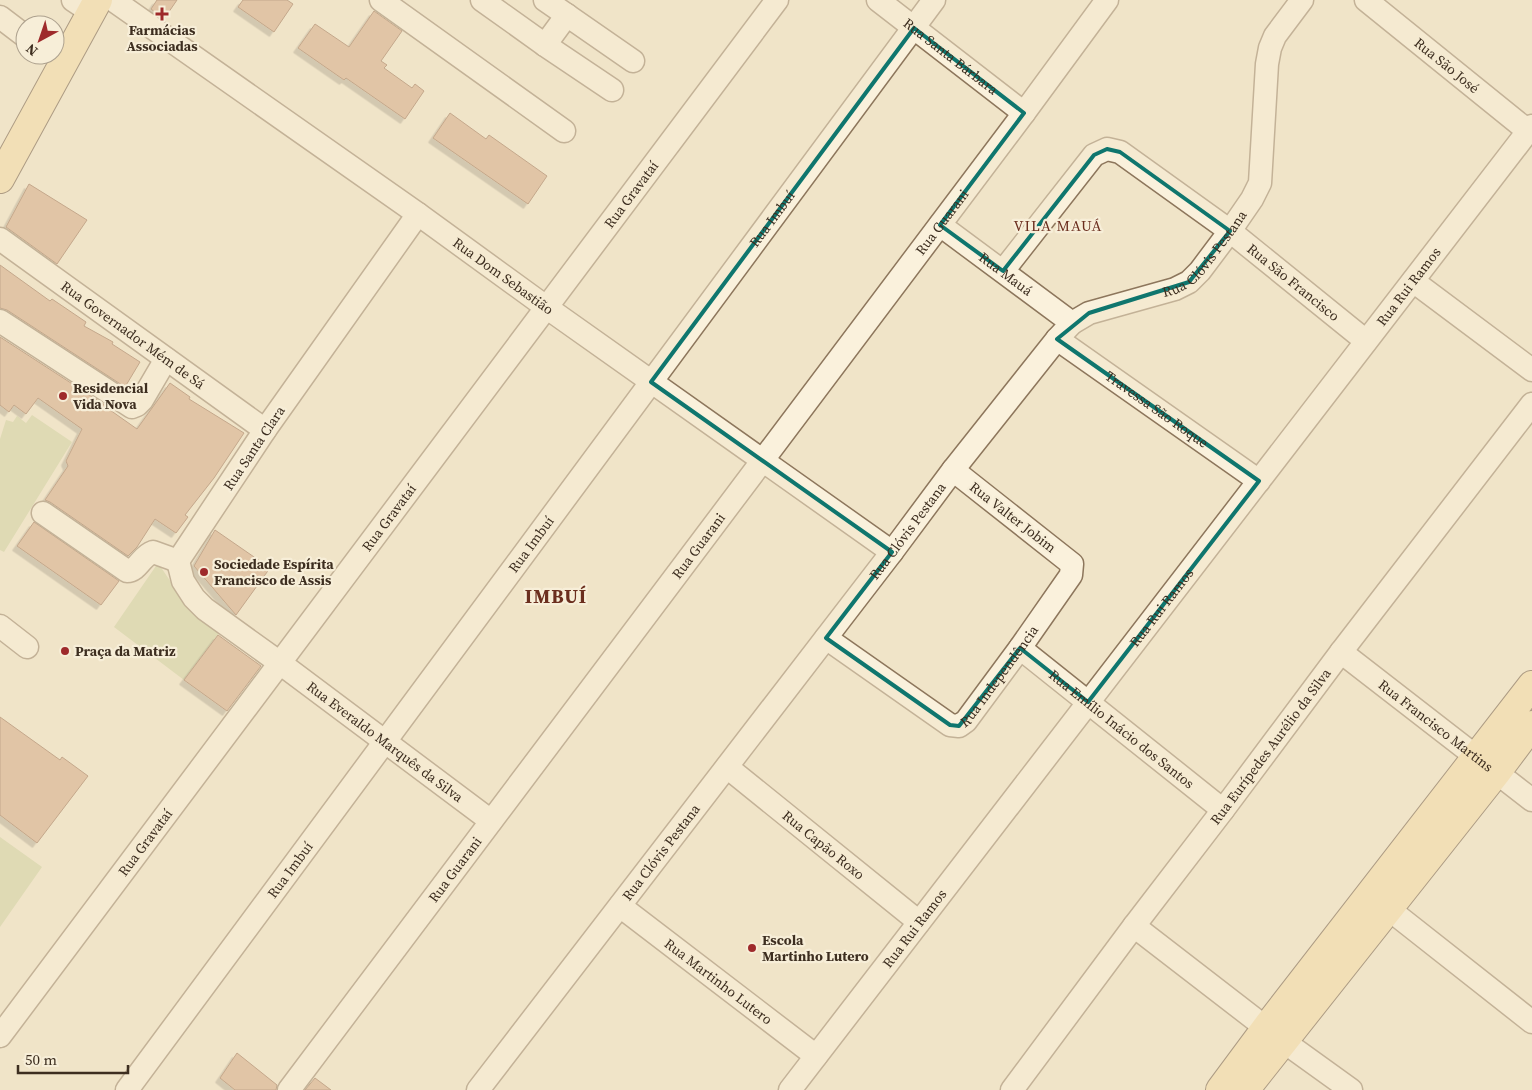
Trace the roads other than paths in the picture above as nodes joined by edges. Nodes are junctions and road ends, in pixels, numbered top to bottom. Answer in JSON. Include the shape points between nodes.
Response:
{"nodes":[{"id":1,"x":381,"y":0,"type":"edge"},
{"id":2,"x":482,"y":0,"type":"edge"},
{"id":3,"x":545,"y":0,"type":"edge"},
{"id":4,"x":776,"y":0,"type":"edge"},
{"id":5,"x":878,"y":0,"type":"edge"},
{"id":6,"x":934,"y":0,"type":"edge"},
{"id":7,"x":1107,"y":0,"type":"edge"},
{"id":8,"x":1302,"y":0,"type":"edge"},
{"id":9,"x":1366,"y":0,"type":"edge"},
{"id":10,"x":94,"y":3,"type":"edge"},
{"id":11,"x":567,"y":15,"type":"junction"},
{"id":12,"x":0,"y":18,"type":"edge"},
{"id":13,"x":914,"y":28,"type":"junction"},
{"id":14,"x":15,"y":29,"type":"edge"},
{"id":15,"x":545,"y":45,"type":"junction"},
{"id":16,"x":65,"y":47,"type":"edge"},
{"id":17,"x":633,"y":61,"type":"dead end"},
{"id":18,"x":54,"y":65,"type":"edge"},
{"id":19,"x":612,"y":90,"type":"dead end"},
{"id":20,"x":1024,"y":113,"type":"junction"},
{"id":21,"x":1530,"y":128,"type":"edge"},
{"id":22,"x":564,"y":131,"type":"dead end"},
{"id":23,"x":3,"y":168,"type":"edge"},
{"id":24,"x":418,"y":214,"type":"junction"},
{"id":25,"x":940,"y":225,"type":"junction"},
{"id":26,"x":1230,"y":231,"type":"junction"},
{"id":27,"x":0,"y":239,"type":"edge"},
{"id":28,"x":1003,"y":271,"type":"junction"},
{"id":29,"x":1413,"y":281,"type":"junction"},
{"id":30,"x":546,"y":307,"type":"junction"},
{"id":31,"x":0,"y":322,"type":"edge"},
{"id":32,"x":1064,"y":331,"type":"junction"},
{"id":33,"x":1366,"y":341,"type":"junction"},
{"id":34,"x":166,"y":359,"type":"junction"},
{"id":35,"x":1532,"y":370,"type":"edge"},
{"id":36,"x":651,"y":382,"type":"junction"},
{"id":37,"x":1532,"y":404,"type":"edge"},
{"id":38,"x":265,"y":430,"type":"junction"},
{"id":39,"x":762,"y":460,"type":"junction"},
{"id":40,"x":953,"y":470,"type":"junction"},
{"id":41,"x":1259,"y":481,"type":"junction"},
{"id":42,"x":43,"y":513,"type":"dead end"},
{"id":43,"x":892,"y":552,"type":"junction"},
{"id":44,"x":178,"y":561,"type":"junction"},
{"id":45,"x":1072,"y":564,"type":"joint"},
{"id":46,"x":0,"y":626,"type":"edge"},
{"id":47,"x":826,"y":638,"type":"junction"},
{"id":48,"x":27,"y":646,"type":"dead end"},
{"id":49,"x":1020,"y":648,"type":"junction"},
{"id":50,"x":1341,"y":652,"type":"junction"},
{"id":51,"x":280,"y":663,"type":"junction"},
{"id":52,"x":1532,"y":685,"type":"edge"},
{"id":53,"x":1088,"y":702,"type":"junction"},
{"id":54,"x":1532,"y":725,"type":"edge"},
{"id":55,"x":385,"y":741,"type":"junction"},
{"id":56,"x":1486,"y":765,"type":"junction"},
{"id":57,"x":727,"y":767,"type":"junction"},
{"id":58,"x":1532,"y":800,"type":"edge"},
{"id":59,"x":1223,"y":810,"type":"junction"},
{"id":60,"x":491,"y":821,"type":"junction"},
{"id":61,"x":1379,"y":902,"type":"junction"},
{"id":62,"x":620,"y":906,"type":"junction"},
{"id":63,"x":919,"y":922,"type":"junction"},
{"id":64,"x":1134,"y":926,"type":"junction"},
{"id":65,"x":1532,"y":1022,"type":"edge"},
{"id":66,"x":1274,"y":1035,"type":"junction"},
{"id":67,"x":0,"y":1036,"type":"edge"},
{"id":68,"x":816,"y":1056,"type":"junction"},
{"id":69,"x":127,"y":1090,"type":"edge"},
{"id":70,"x":289,"y":1090,"type":"edge"},
{"id":71,"x":478,"y":1090,"type":"edge"},
{"id":72,"x":790,"y":1090,"type":"edge"},
{"id":73,"x":1012,"y":1090,"type":"edge"},
{"id":74,"x":1220,"y":1090,"type":"edge"},
{"id":75,"x":1245,"y":1090,"type":"edge"},
{"id":76,"x":1351,"y":1090,"type":"edge"}],
"edges":[{"from":1,"to":22,"type":"street"},
{"from":2,"to":15,"type":"street"},
{"from":3,"to":11,"type":"street"},
{"from":4,"to":30,"type":"street","name":"Rua Gravataí"},
{"from":5,"to":13,"type":"street","name":"Rua Santa Bárbara"},
{"from":6,"to":13,"type":"street","name":"Rua Imbuí"},
{"from":7,"to":20,"type":"street","name":"Rua Guarani"},
{"from":8,"to":26,"type":"street","name":"Rua Clóvis Pestana","via":[[1270,48],[1260,182]]},
{"from":9,"to":21,"type":"street","name":"Rua São José"},
{"from":10,"to":16,"type":"main road"},
{"from":10,"to":24,"type":"street","name":"Rua Dom Sebastião"},
{"from":11,"to":15,"type":"street"},
{"from":11,"to":17,"type":"street"},
{"from":12,"to":14,"type":"street"},
{"from":13,"to":20,"type":"street","name":"Rua Santa Bárbara"},
{"from":13,"to":36,"type":"street","name":"Rua Imbuí"},
{"from":15,"to":19,"type":"street"},
{"from":18,"to":23,"type":"main road"},
{"from":20,"to":25,"type":"street","name":"Rua Guarani"},
{"from":21,"to":29,"type":"street","name":"Rua Rui Ramos"},
{"from":24,"to":30,"type":"street","name":"Rua Dom Sebastião"},
{"from":24,"to":38,"type":"street","name":"Rua Santa Clara"},
{"from":25,"to":28,"type":"street","name":"Rua Mauá"},
{"from":25,"to":39,"type":"street","name":"Rua Guarani"},
{"from":26,"to":28,"type":"street","name":"Rua São Francisco","via":[[1120,152],[1106,149],[1094,155]]},
{"from":26,"to":32,"type":"street","name":"Rua Clóvis Pestana","via":[[1188,282],[1089,313]]},
{"from":26,"to":33,"type":"street","name":"Rua São Francisco"},
{"from":27,"to":34,"type":"street","name":"Rua Governador Mém de Sá"},
{"from":28,"to":32,"type":"street","name":"Rua Mauá"},
{"from":29,"to":33,"type":"street","name":"Rua Rui Ramos"},
{"from":29,"to":35,"type":"street"},
{"from":30,"to":36,"type":"street","name":"Rua Dom Sebastião"},
{"from":30,"to":51,"type":"street","name":"Rua Gravataí"},
{"from":31,"to":34,"type":"street","via":[[132,407],[142,400]]},
{"from":32,"to":40,"type":"street","name":"Rua Clóvis Pestana"},
{"from":32,"to":41,"type":"street","name":"Travessa São Roque"},
{"from":33,"to":41,"type":"street","name":"Rua Rui Ramos"},
{"from":34,"to":38,"type":"street","name":"Rua Governador Mém de Sá"},
{"from":36,"to":39,"type":"street","name":"Rua Dom Sebastião"},
{"from":36,"to":55,"type":"street","name":"Rua Imbuí"},
{"from":37,"to":50,"type":"street","name":"Rua Eurípedes Aurélio da Silva"},
{"from":38,"to":44,"type":"street","name":"Rua Santa Clara"},
{"from":39,"to":43,"type":"street","name":"Rua Dom Sebastião"},
{"from":39,"to":60,"type":"street","name":"Rua Guarani"},
{"from":40,"to":43,"type":"street","name":"Rua Clóvis Pestana"},
{"from":40,"to":45,"type":"street","name":"Rua Valter Jobim"},
{"from":41,"to":53,"type":"street","name":"Rua Rui Ramos"},
{"from":42,"to":44,"type":"street","via":[[127,571],[133,570],[146,554],[153,552]]},
{"from":43,"to":47,"type":"street","name":"Rua Clóvis Pestana"},
{"from":44,"to":51,"type":"street","via":[[183,581],[194,598]]},
{"from":45,"to":49,"type":"street","name":"Rua Independência","via":[[1071,575]]},
{"from":46,"to":48,"type":"street"},
{"from":47,"to":49,"type":"street","name":"Rua Independência","via":[[950,725],[959,726]]},
{"from":47,"to":57,"type":"street","name":"Rua Clóvis Pestana"},
{"from":49,"to":53,"type":"street","name":"Rua Emílio Inácio dos Santos"},
{"from":50,"to":56,"type":"street","name":"Rua Francisco Martins"},
{"from":50,"to":59,"type":"street","name":"Rua Eurípedes Aurélio da Silva"},
{"from":51,"to":55,"type":"street","name":"Rua Everaldo Marquês da Silva"},
{"from":51,"to":67,"type":"street","name":"Rua Gravataí"},
{"from":52,"to":56,"type":"main road"},
{"from":53,"to":59,"type":"street","name":"Rua Emílio Inácio dos Santos"},
{"from":53,"to":63,"type":"street","name":"Rua Rui Ramos"},
{"from":54,"to":56,"type":"main road"},
{"from":55,"to":60,"type":"street","name":"Rua Everaldo Marquês da Silva"},
{"from":55,"to":69,"type":"street","name":"Rua Imbuí"},
{"from":56,"to":58,"type":"street","name":"Rua Francisco Martins"},
{"from":56,"to":61,"type":"main road"},
{"from":57,"to":62,"type":"street","name":"Rua Clóvis Pestana"},
{"from":57,"to":63,"type":"street","name":"Rua Capão Roxo"},
{"from":59,"to":64,"type":"street","name":"Rua Eurípedes Aurélio da Silva"},
{"from":60,"to":70,"type":"street","name":"Rua Guarani"},
{"from":61,"to":65,"type":"street"},
{"from":61,"to":66,"type":"main road"},
{"from":62,"to":68,"type":"street","name":"Rua Martinho Lutero"},
{"from":62,"to":71,"type":"street","name":"Rua Clóvis Pestana"},
{"from":63,"to":68,"type":"street","name":"Rua Rui Ramos"},
{"from":64,"to":66,"type":"street"},
{"from":64,"to":73,"type":"street","name":"Rua Eurípedes Aurélio da Silva"},
{"from":66,"to":74,"type":"main road"},
{"from":66,"to":75,"type":"main road"},
{"from":66,"to":76,"type":"street"},
{"from":68,"to":72,"type":"street","name":"Rua Rui Ramos"}]}
